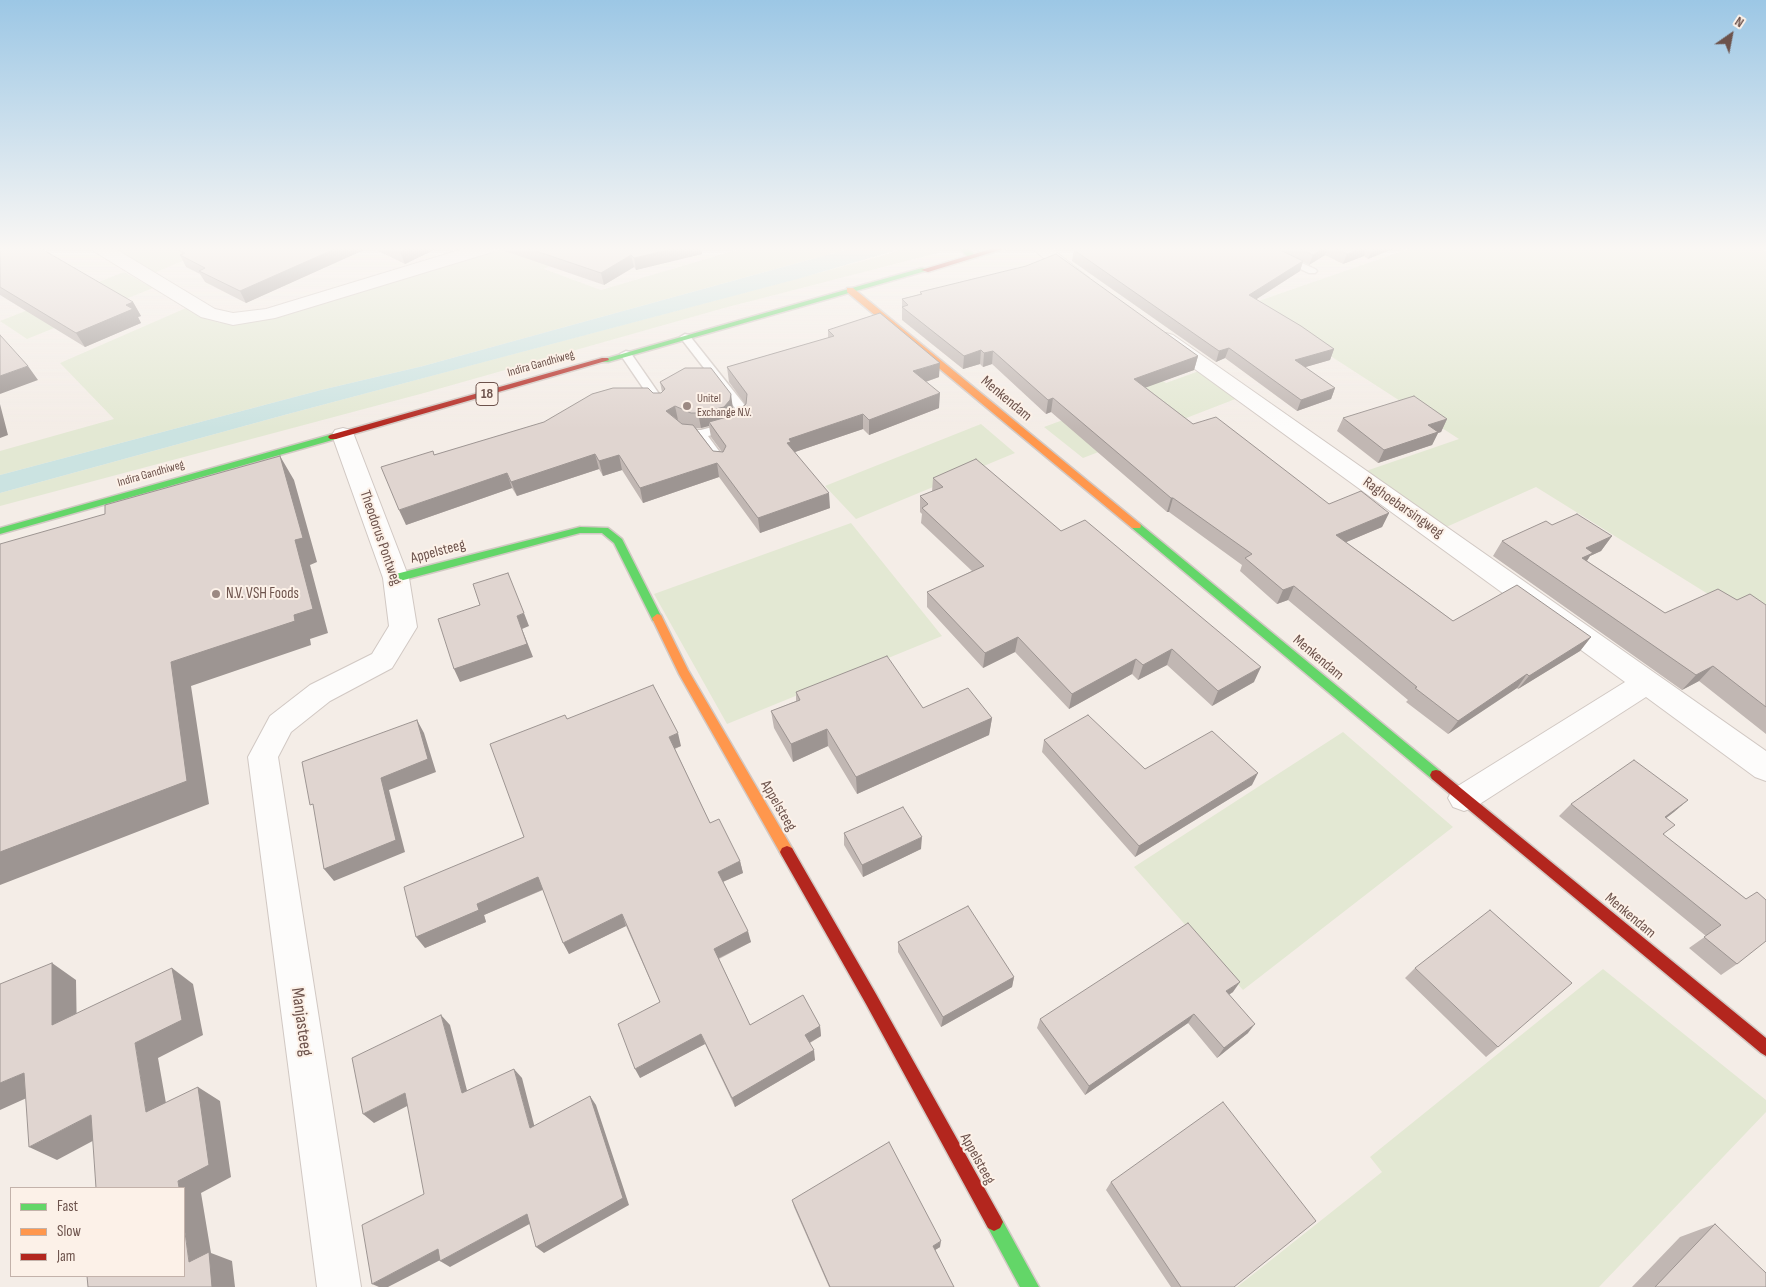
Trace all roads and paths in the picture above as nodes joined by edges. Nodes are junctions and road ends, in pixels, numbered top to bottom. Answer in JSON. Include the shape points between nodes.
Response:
{"nodes":[{"id":1,"x":200,"y":308,"type":"edge"},
{"id":2,"x":288,"y":308,"type":"edge"},
{"id":3,"x":788,"y":308,"type":"edge"},
{"id":4,"x":872,"y":308,"type":"edge"},
{"id":5,"x":1144,"y":324,"type":"edge"},
{"id":6,"x":684,"y":338,"type":"junction"},
{"id":7,"x":626,"y":354,"type":"junction"},
{"id":8,"x":660,"y":404,"type":"edge"},
{"id":9,"x":677,"y":426,"type":"edge"},
{"id":10,"x":701,"y":434,"type":"junction"},
{"id":11,"x":344,"y":435,"type":"junction"},
{"id":12,"x":721,"y":462,"type":"edge"},
{"id":13,"x":0,"y":531,"type":"edge"},
{"id":14,"x":396,"y":578,"type":"junction"},
{"id":15,"x":1647,"y":682,"type":"junction"},
{"id":16,"x":263,"y":757,"type":"joint"},
{"id":17,"x":1766,"y":768,"type":"edge"},
{"id":18,"x":1464,"y":798,"type":"junction"},
{"id":19,"x":1766,"y":1048,"type":"edge"},
{"id":20,"x":338,"y":1287,"type":"edge"},
{"id":21,"x":1030,"y":1287,"type":"edge"}],
"edges":[{"from":1,"to":2,"type":"street","via":[[233,319]]},
{"from":3,"to":6,"type":"street","name":"Indira Gandhiweg","number":"18"},
{"from":4,"to":18,"type":"street","name":"Menkendam"},
{"from":5,"to":15,"type":"street","name":"Raghoebarsingweg"},
{"from":6,"to":7,"type":"street","name":"Indira Gandhiweg","number":"18"},
{"from":6,"to":10,"type":"lane","via":[[741,408],[740,417],[731,426]]},
{"from":7,"to":8,"type":"lane"},
{"from":7,"to":11,"type":"street","name":"Indira Gandhiweg","number":"18"},
{"from":9,"to":10,"type":"lane","via":[[690,434]]},
{"from":10,"to":12,"type":"lane"},
{"from":11,"to":13,"type":"street","name":"Indira Gandhiweg","number":"18"},
{"from":11,"to":14,"type":"street","name":"Theodorus Pontweg"},
{"from":14,"to":16,"type":"street","name":"Theodorus Pontweg","via":[[403,627],[382,661],[320,693],[280,724]]},
{"from":14,"to":21,"type":"street","name":"Appelsteeg","via":[[580,530],[604,530],[618,540],[683,671],[871,999]]},
{"from":15,"to":17,"type":"street","name":"Raghoebarsingweg"},
{"from":15,"to":18,"type":"street"},
{"from":16,"to":20,"type":"street","name":"Manjasteeg"},
{"from":18,"to":19,"type":"street","name":"Menkendam"}]}
